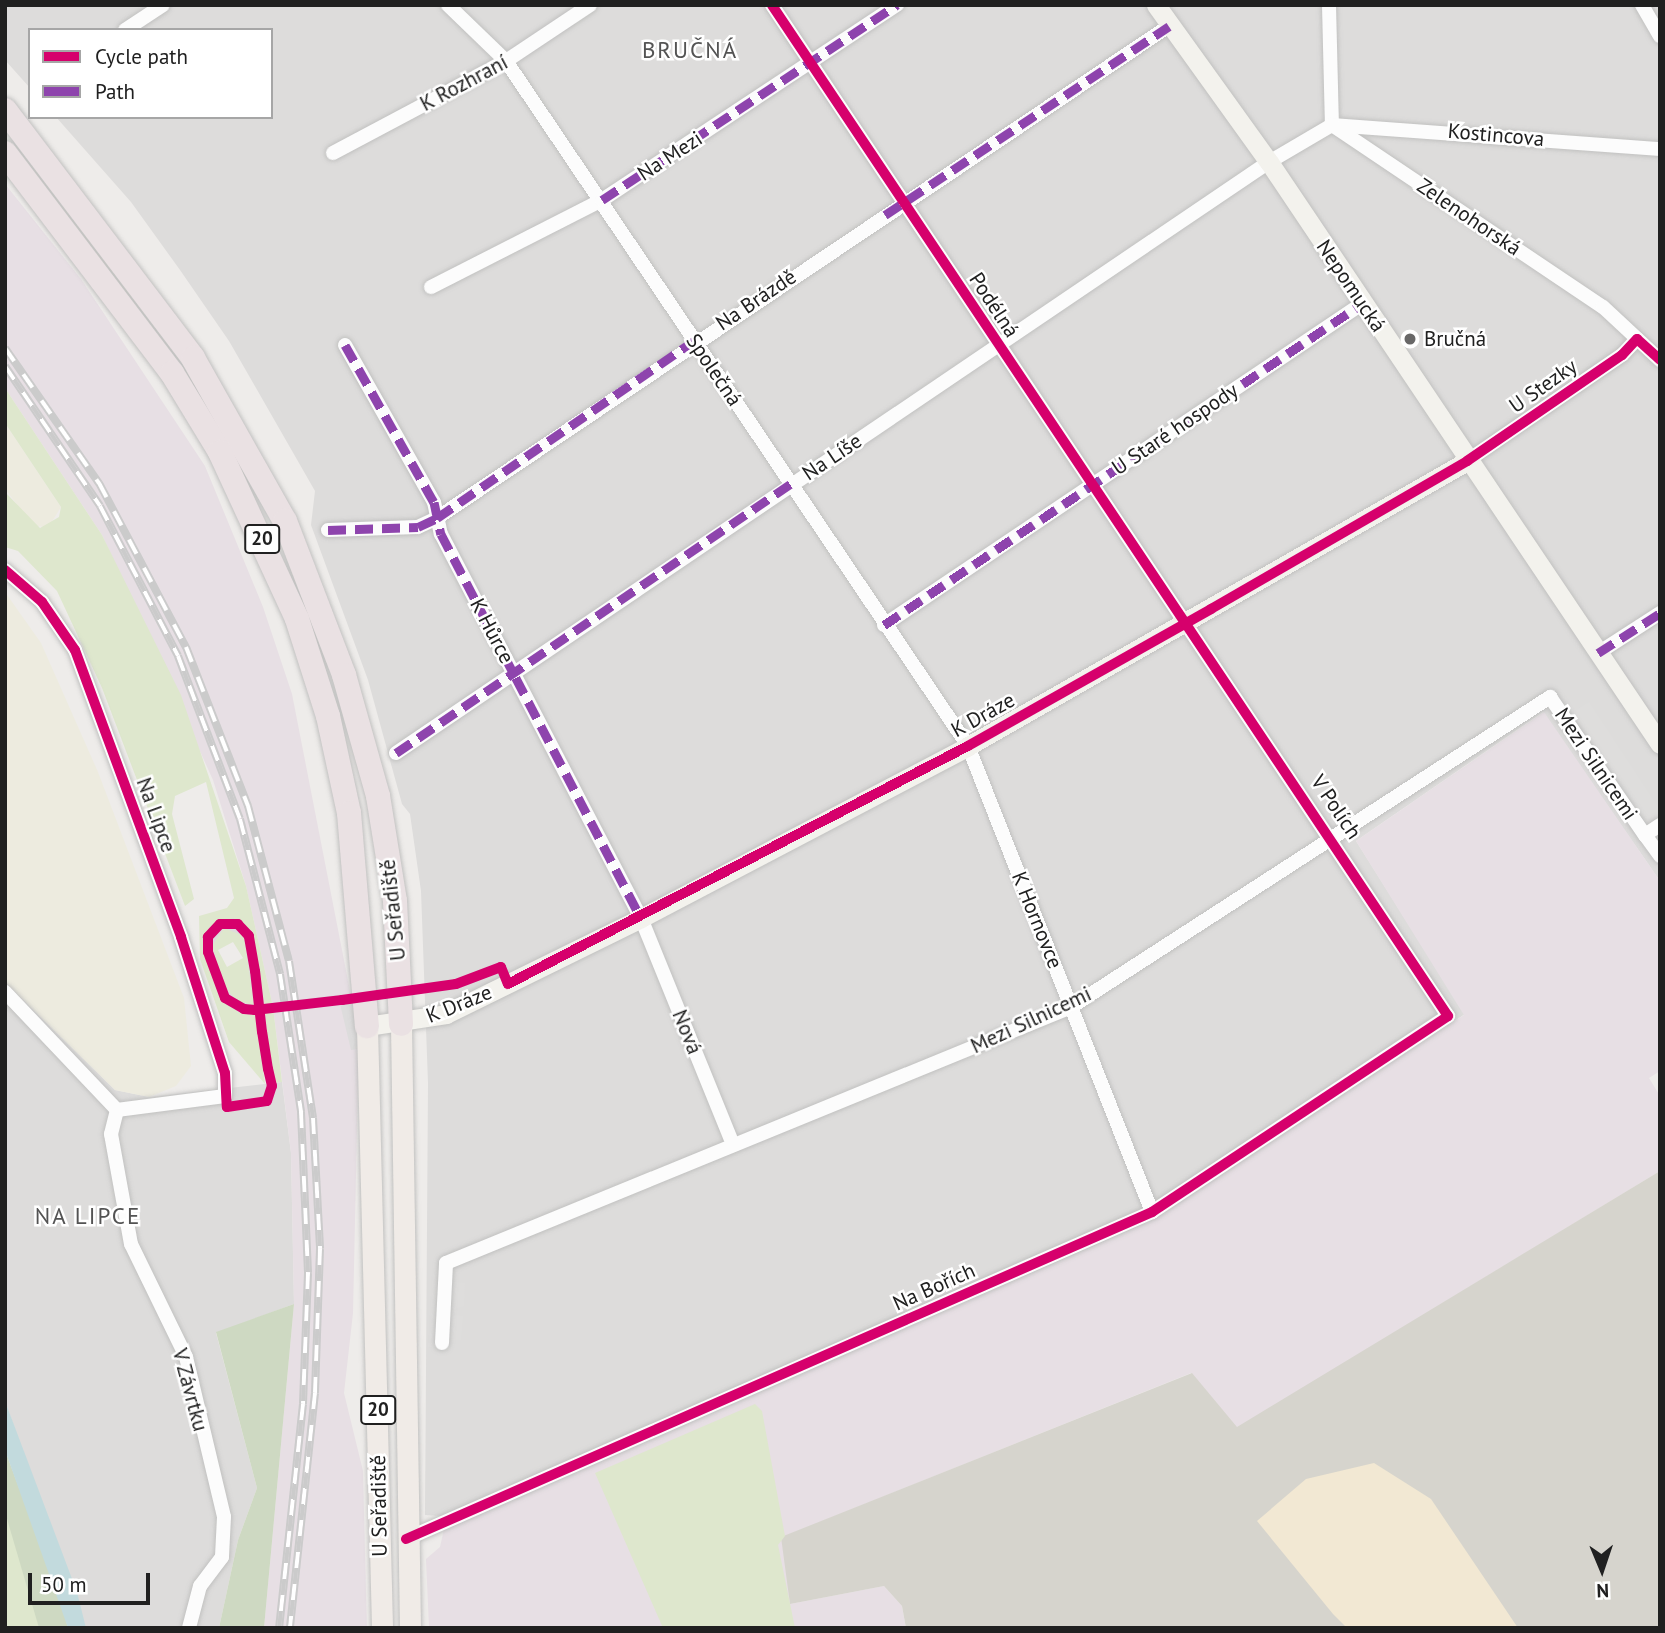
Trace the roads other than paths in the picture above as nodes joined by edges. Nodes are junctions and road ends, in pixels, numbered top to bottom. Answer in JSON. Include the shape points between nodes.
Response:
{"nodes":[{"id":1,"x":163,"y":5,"type":"edge"},
{"id":2,"x":448,"y":5,"type":"edge"},
{"id":3,"x":590,"y":5,"type":"edge"},
{"id":4,"x":772,"y":5,"type":"edge"},
{"id":5,"x":897,"y":5,"type":"edge"},
{"id":6,"x":1156,"y":5,"type":"edge"},
{"id":7,"x":1329,"y":5,"type":"edge"},
{"id":8,"x":1642,"y":5,"type":"edge"},
{"id":9,"x":1169,"y":26,"type":"junction"},
{"id":10,"x":128,"y":28,"type":"edge"},
{"id":11,"x":1660,"y":36,"type":"edge"},
{"id":12,"x":506,"y":61,"type":"junction"},
{"id":13,"x":812,"y":64,"type":"junction"},
{"id":14,"x":5,"y":110,"type":"edge"},
{"id":15,"x":1332,"y":125,"type":"junction"},
{"id":16,"x":1660,"y":149,"type":"edge"},
{"id":17,"x":5,"y":153,"type":"edge"},
{"id":18,"x":333,"y":153,"type":"dead end"},
{"id":19,"x":1269,"y":162,"type":"junction"},
{"id":20,"x":601,"y":200,"type":"junction"},
{"id":21,"x":904,"y":202,"type":"junction"},
{"id":22,"x":431,"y":287,"type":"dead end"},
{"id":23,"x":1363,"y":303,"type":"junction"},
{"id":24,"x":1637,"y":339,"type":"junction"},
{"id":25,"x":694,"y":341,"type":"junction"},
{"id":26,"x":345,"y":345,"type":"dead end"},
{"id":27,"x":998,"y":346,"type":"junction"},
{"id":28,"x":1660,"y":360,"type":"edge"},
{"id":29,"x":1467,"y":461,"type":"junction"},
{"id":30,"x":791,"y":484,"type":"junction"},
{"id":31,"x":1093,"y":484,"type":"junction"},
{"id":32,"x":437,"y":518,"type":"junction"},
{"id":33,"x":328,"y":530,"type":"dead end"},
{"id":34,"x":5,"y":570,"type":"edge"},
{"id":35,"x":1660,"y":613,"type":"edge"},
{"id":36,"x":1188,"y":622,"type":"junction"},
{"id":37,"x":884,"y":625,"type":"junction"},
{"id":38,"x":1598,"y":653,"type":"junction"},
{"id":39,"x":513,"y":671,"type":"junction"},
{"id":40,"x":1660,"y":744,"type":"edge"},
{"id":41,"x":968,"y":746,"type":"junction"},
{"id":42,"x":396,"y":753,"type":"dead end"},
{"id":43,"x":1660,"y":825,"type":"edge"},
{"id":44,"x":1644,"y":835,"type":"junction"},
{"id":45,"x":1334,"y":838,"type":"junction"},
{"id":46,"x":1660,"y":856,"type":"edge"},
{"id":47,"x":641,"y":918,"type":"junction"},
{"id":48,"x":5,"y":992,"type":"edge"},
{"id":49,"x":1071,"y":1007,"type":"junction"},
{"id":50,"x":1448,"y":1016,"type":"joint"},
{"id":51,"x":401,"y":1024,"type":"junction"},
{"id":52,"x":367,"y":1026,"type":"junction"},
{"id":53,"x":117,"y":1110,"type":"junction"},
{"id":54,"x":733,"y":1145,"type":"junction"},
{"id":55,"x":1152,"y":1212,"type":"junction"},
{"id":56,"x":442,"y":1343,"type":"dead end"},
{"id":57,"x":406,"y":1539,"type":"junction"},
{"id":58,"x":189,"y":1628,"type":"edge"},
{"id":59,"x":382,"y":1628,"type":"edge"},
{"id":60,"x":410,"y":1628,"type":"edge"}],
"edges":[{"from":1,"to":10,"type":"street"},
{"from":2,"to":12,"type":"street","name":"Společná"},
{"from":3,"to":12,"type":"street","name":"K Rozhraní"},
{"from":4,"to":13,"type":"street","name":"Podélná"},
{"from":5,"to":13,"type":"street","name":"Na Mezi"},
{"from":6,"to":9,"type":"street","name":"Nepomucká"},
{"from":7,"to":15,"type":"street"},
{"from":8,"to":11,"type":"street"},
{"from":9,"to":19,"type":"street","name":"Nepomucká"},
{"from":9,"to":21,"type":"street","name":"Na Brázdě"},
{"from":12,"to":18,"type":"street","name":"K Rozhraní"},
{"from":12,"to":20,"type":"street","name":"Společná"},
{"from":13,"to":20,"type":"street","name":"Na Mezi"},
{"from":13,"to":21,"type":"street","name":"Podélná"},
{"from":14,"to":51,"type":"highway","name":"U Seřadiště","number":"20","via":[[193,358],[285,521],[354,707],[378,796],[395,901]]},
{"from":15,"to":16,"type":"street","name":"Kostincova"},
{"from":15,"to":19,"type":"street"},
{"from":15,"to":24,"type":"street","name":"Zelenohorská","via":[[1603,307]]},
{"from":17,"to":52,"type":"highway","name":"U Seřadiště","number":"20","via":[[172,373],[260,534],[296,619],[328,716],[359,891]]},
{"from":19,"to":23,"type":"street","name":"Nepomucká"},
{"from":19,"to":27,"type":"street","name":"Na Líše"},
{"from":20,"to":22,"type":"street","name":"Na Mezi"},
{"from":20,"to":25,"type":"street","name":"Společná"},
{"from":21,"to":25,"type":"street","name":"Na Brázdě"},
{"from":21,"to":27,"type":"street","name":"Podélná"},
{"from":23,"to":29,"type":"street","name":"Nepomucká"},
{"from":23,"to":31,"type":"street","name":"U Staré hospody"},
{"from":24,"to":28,"type":"street","name":"Zelenohorská"},
{"from":24,"to":29,"type":"street","name":"U Stezky","via":[[1622,355]]},
{"from":25,"to":30,"type":"street","name":"Společná"},
{"from":25,"to":32,"type":"street","name":"Na Brázdě"},
{"from":26,"to":32,"type":"street","name":"K Hůrce","via":[[434,502]]},
{"from":27,"to":30,"type":"street","name":"Na Líše"},
{"from":27,"to":31,"type":"street","name":"Podélná"},
{"from":29,"to":36,"type":"street","name":"K Dráze"},
{"from":29,"to":38,"type":"street","name":"Nepomucká"},
{"from":30,"to":37,"type":"street","name":"Společná"},
{"from":30,"to":39,"type":"street","name":"Na Líše"},
{"from":31,"to":36,"type":"street","name":"Podélná"},
{"from":31,"to":37,"type":"street","name":"U Staré hospody"},
{"from":32,"to":33,"type":"street","name":"Na Brázdě","via":[[418,527]]},
{"from":32,"to":39,"type":"street","name":"K Hůrce"},
{"from":34,"to":53,"type":"street","name":"Na Lipce","via":[[42,603],[75,650],[181,937],[225,1073],[225,1096]]},
{"from":35,"to":38,"type":"street"},
{"from":36,"to":41,"type":"street","name":"K Dráze"},
{"from":36,"to":45,"type":"street","name":"V Polích"},
{"from":37,"to":41,"type":"street","name":"Společná"},
{"from":38,"to":40,"type":"street","name":"Nepomucká"},
{"from":39,"to":42,"type":"street","name":"Na Líše"},
{"from":39,"to":47,"type":"street","name":"K Hůrce"},
{"from":41,"to":47,"type":"street","name":"K Dráze"},
{"from":41,"to":49,"type":"street","name":"K Hornovce"},
{"from":43,"to":44,"type":"street","name":"Mezi Silnicemi"},
{"from":44,"to":45,"type":"street","name":"Mezi Silnicemi","via":[[1550,697]]},
{"from":44,"to":46,"type":"street"},
{"from":45,"to":49,"type":"street","name":"Mezi Silnicemi"},
{"from":45,"to":50,"type":"street","name":"V Polích"},
{"from":47,"to":51,"type":"street","name":"K Dráze","via":[[446,1014]]},
{"from":47,"to":54,"type":"street","name":"Nová"},
{"from":48,"to":53,"type":"street"},
{"from":49,"to":54,"type":"street","name":"Mezi Silnicemi"},
{"from":49,"to":55,"type":"street","name":"K Hornovce"},
{"from":50,"to":55,"type":"street","name":"Na Bořích"},
{"from":51,"to":52,"type":"street","name":"K Dráze"},
{"from":51,"to":57,"type":"main road","name":"U Seřadiště","number":"20"},
{"from":52,"to":59,"type":"main road","name":"U Seřadiště","number":"20"},
{"from":53,"to":58,"type":"street","name":"V Závrtku","via":[[111,1133],[131,1244],[186,1357],[224,1517],[222,1557],[200,1586]]},
{"from":54,"to":56,"type":"street","name":"Mezi Silnicemi","via":[[446,1263]]},
{"from":55,"to":57,"type":"street","name":"Na Bořích"},
{"from":57,"to":60,"type":"main road","name":"U Seřadiště","number":"20"}]}
